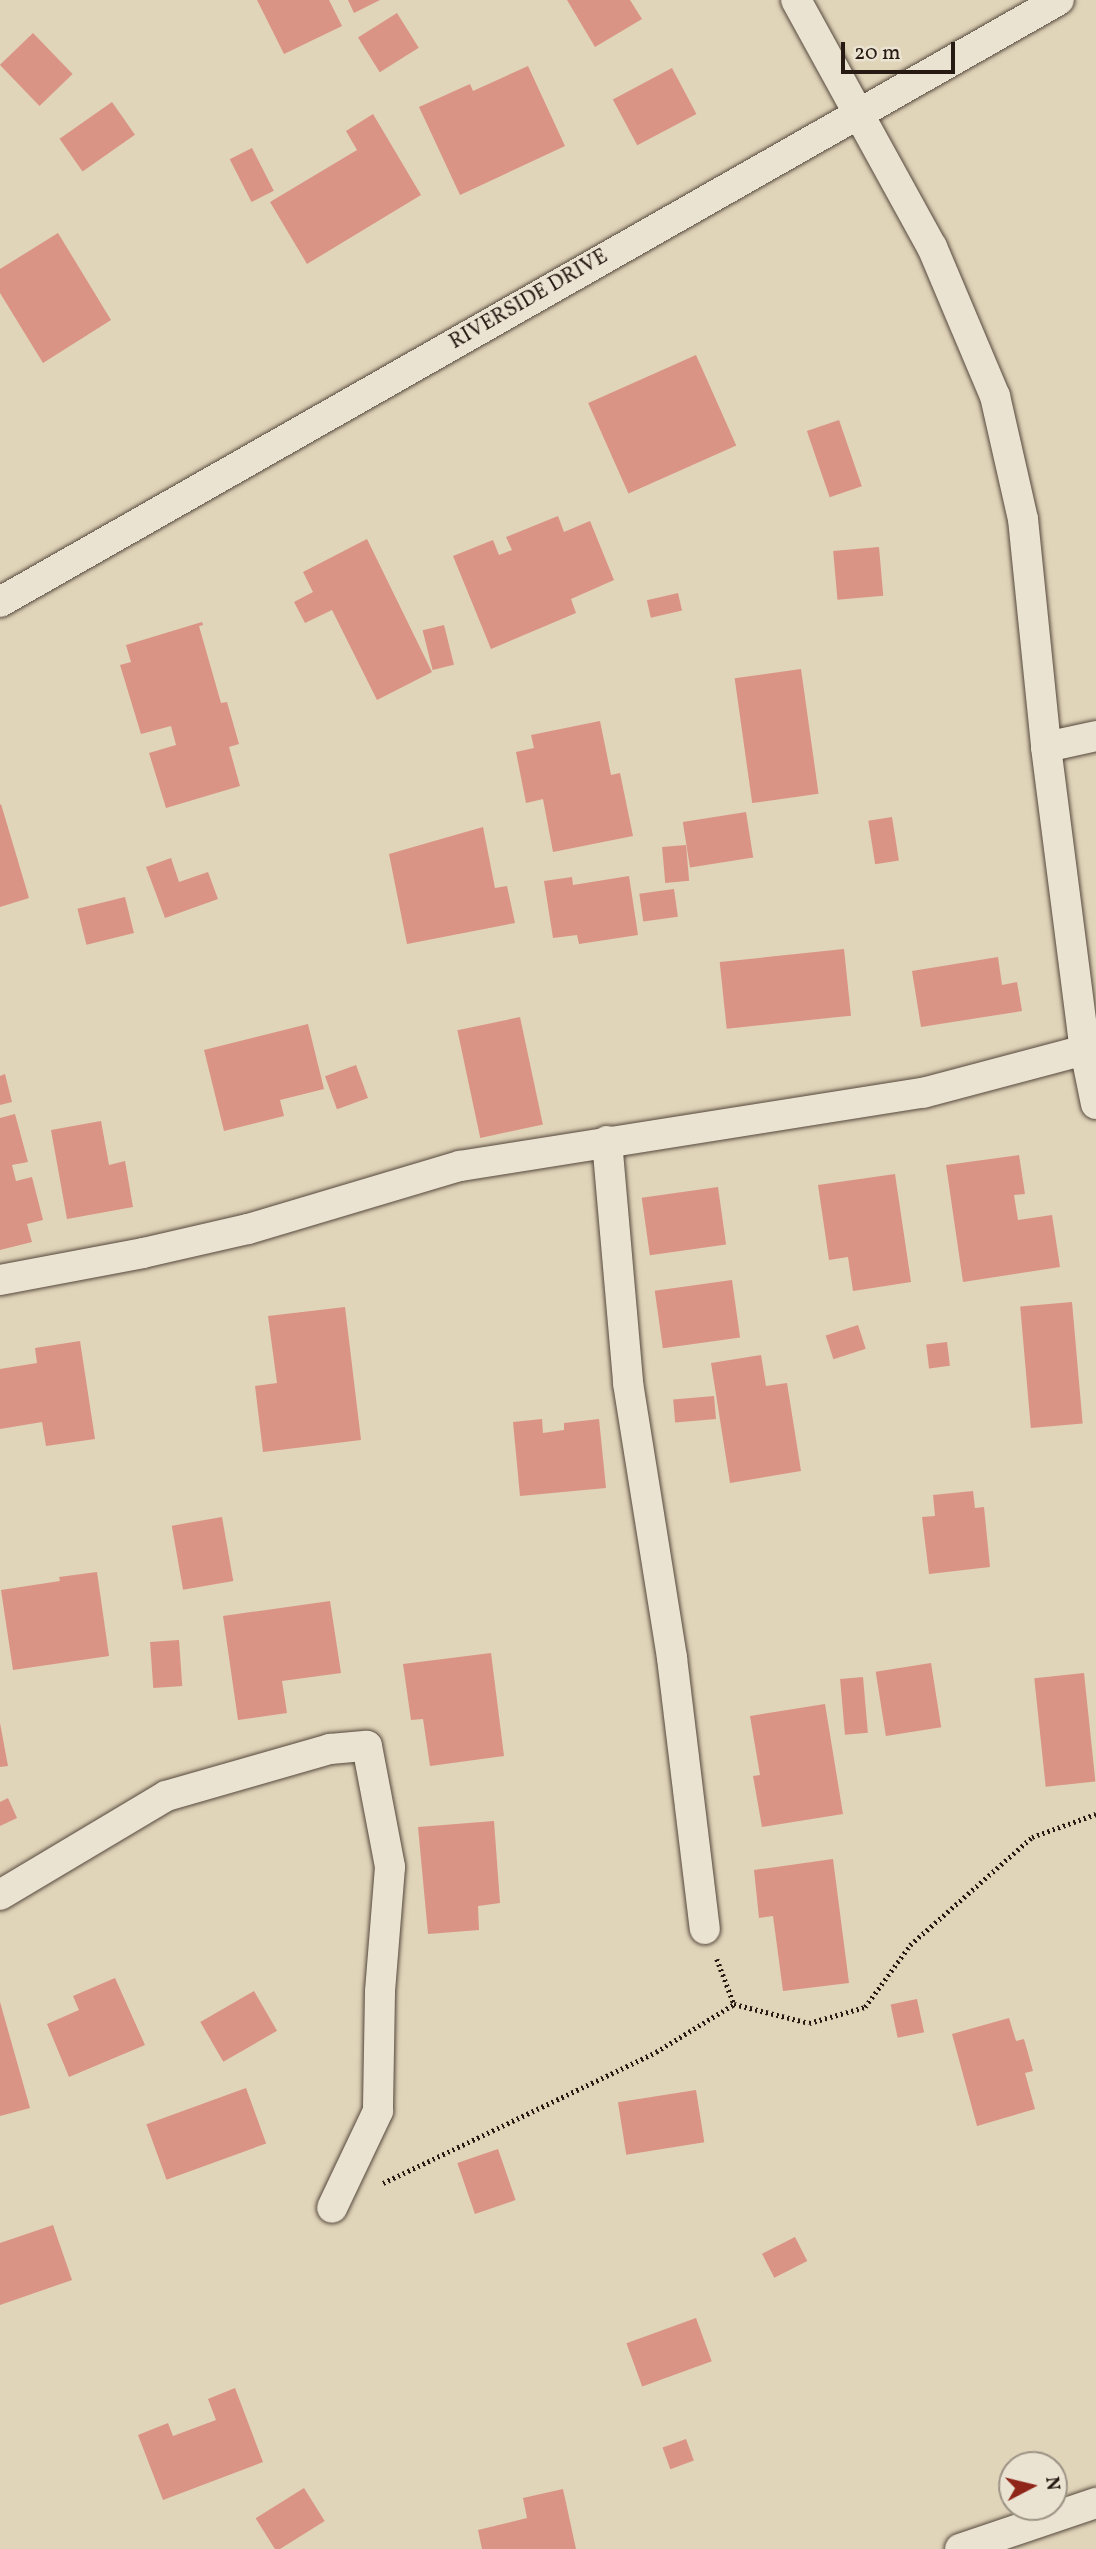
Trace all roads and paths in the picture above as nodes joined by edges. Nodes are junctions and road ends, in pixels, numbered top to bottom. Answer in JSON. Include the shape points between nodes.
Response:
{"nodes":[{"id":1,"x":796,"y":0,"type":"edge"},
{"id":2,"x":1059,"y":0,"type":"edge"},
{"id":3,"x":860,"y":113,"type":"junction"},
{"id":4,"x":0,"y":602,"type":"edge"},
{"id":5,"x":1096,"y":736,"type":"edge"},
{"id":6,"x":1046,"y":747,"type":"junction"},
{"id":7,"x":1085,"y":1050,"type":"junction"},
{"id":8,"x":1096,"y":1104,"type":"edge"},
{"id":9,"x":607,"y":1141,"type":"junction"},
{"id":10,"x":0,"y":1280,"type":"edge"},
{"id":11,"x":1096,"y":1814,"type":"edge"},
{"id":12,"x":0,"y":1895,"type":"edge"},
{"id":13,"x":705,"y":1929,"type":"joint"},
{"id":14,"x":734,"y":2004,"type":"junction"},
{"id":15,"x":382,"y":2184,"type":"dead end"},
{"id":16,"x":332,"y":2208,"type":"dead end"},
{"id":17,"x":1096,"y":2503,"type":"edge"},
{"id":18,"x":960,"y":2549,"type":"edge"}],
"edges":[{"from":1,"to":3,"type":"street"},
{"from":2,"to":3,"type":"street","name":"RIVERSIDE DRIVE"},
{"from":3,"to":4,"type":"street","name":"RIVERSIDE DRIVE"},
{"from":3,"to":6,"type":"street","via":[[932,247],[995,396],[1023,519]]},
{"from":5,"to":6,"type":"street"},
{"from":6,"to":7,"type":"street"},
{"from":7,"to":8,"type":"street"},
{"from":7,"to":9,"type":"street","via":[[923,1093]]},
{"from":9,"to":10,"type":"street","via":[[460,1166],[247,1229]]},
{"from":9,"to":13,"type":"street","via":[[628,1383],[672,1658]]},
{"from":11,"to":14,"type":"path","via":[[1032,1837],[911,1945],[865,2007],[809,2023]]},
{"from":12,"to":16,"type":"street","via":[[166,1796],[330,1749],[367,1746],[390,1867],[380,1993],[379,2110]]},
{"from":13,"to":14,"type":"path"},
{"from":14,"to":15,"type":"path","via":[[656,2052]]},
{"from":17,"to":18,"type":"street"}]}
